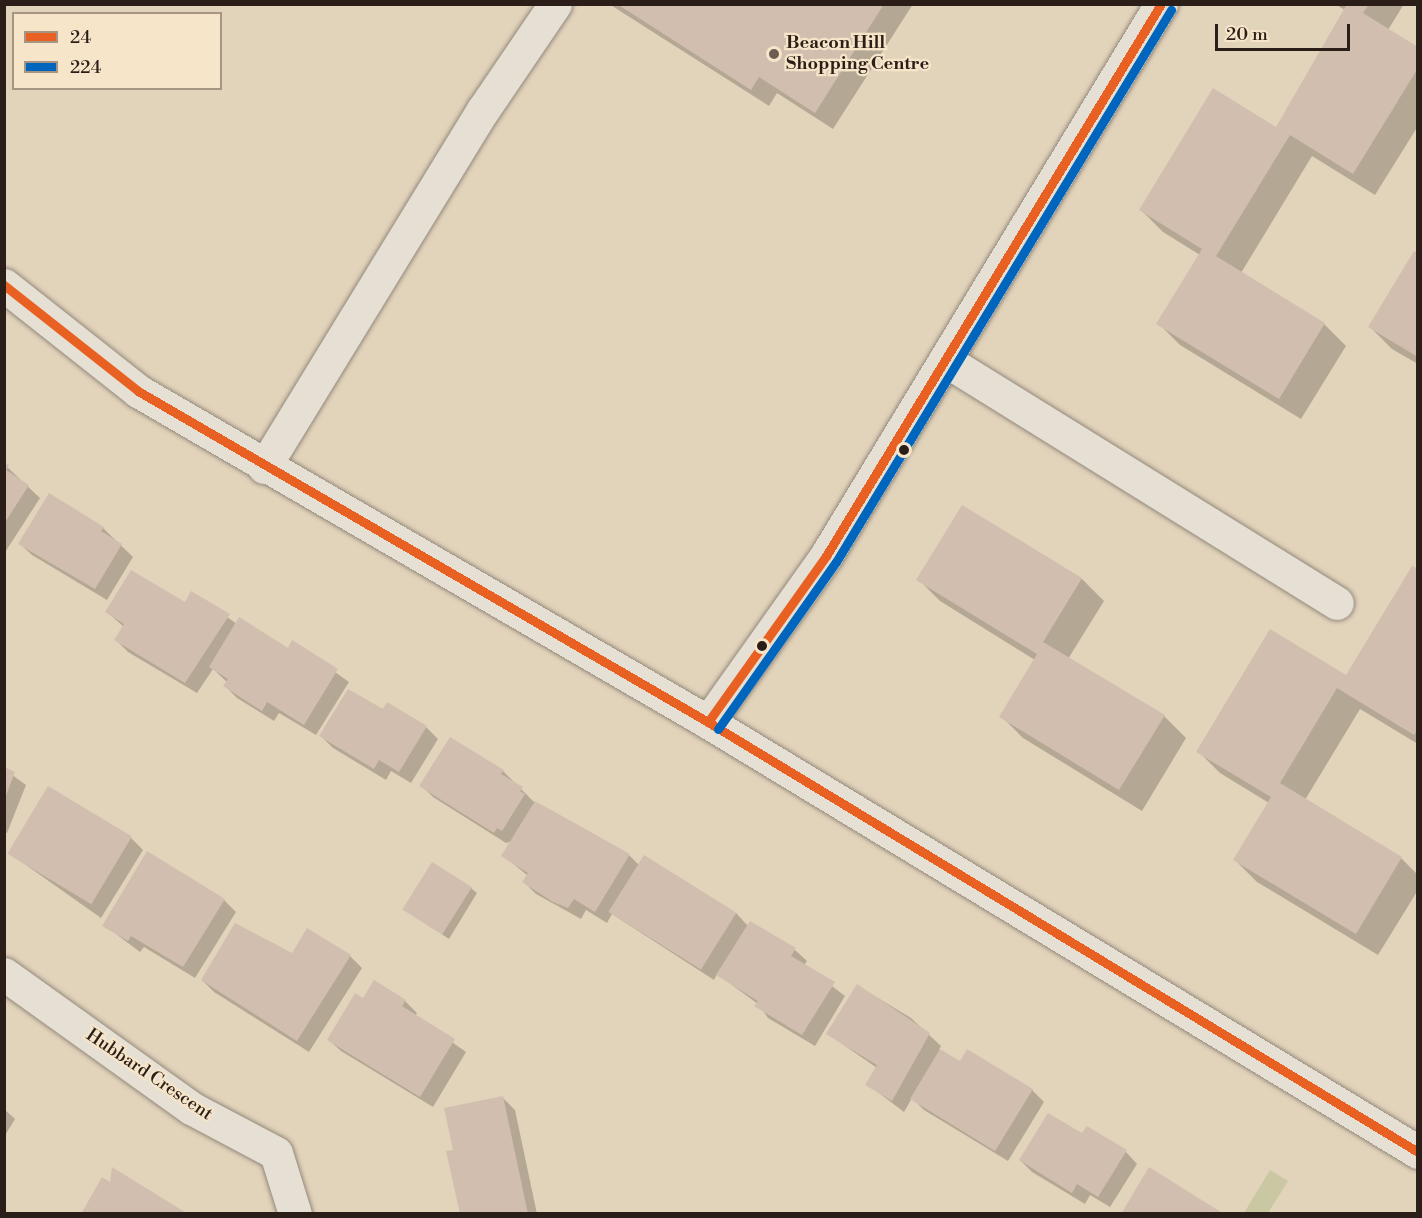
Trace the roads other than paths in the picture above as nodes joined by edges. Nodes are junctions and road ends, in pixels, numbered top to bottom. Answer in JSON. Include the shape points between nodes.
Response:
{"nodes":[{"id":1,"x":555,"y":4,"type":"edge"},
{"id":2,"x":1161,"y":4,"type":"edge"},
{"id":3,"x":4,"y":285,"type":"edge"},
{"id":4,"x":945,"y":360,"type":"junction"},
{"id":5,"x":264,"y":467,"type":"junction"},
{"id":6,"x":1337,"y":603,"type":"dead end"},
{"id":7,"x":708,"y":722,"type":"junction"},
{"id":8,"x":4,"y":974,"type":"edge"},
{"id":9,"x":1418,"y":1152,"type":"edge"},
{"id":10,"x":296,"y":1214,"type":"edge"}],
"edges":[{"from":1,"to":5,"type":"street","via":[[483,110]]},
{"from":2,"to":4,"type":"street"},
{"from":3,"to":5,"type":"street","via":[[138,391]]},
{"from":4,"to":6,"type":"street"},
{"from":4,"to":7,"type":"street","via":[[826,556]]},
{"from":5,"to":7,"type":"street"},
{"from":7,"to":9,"type":"street"},
{"from":8,"to":10,"type":"street","name":"Hubbard Crescent","via":[[191,1108],[276,1153]]}]}
